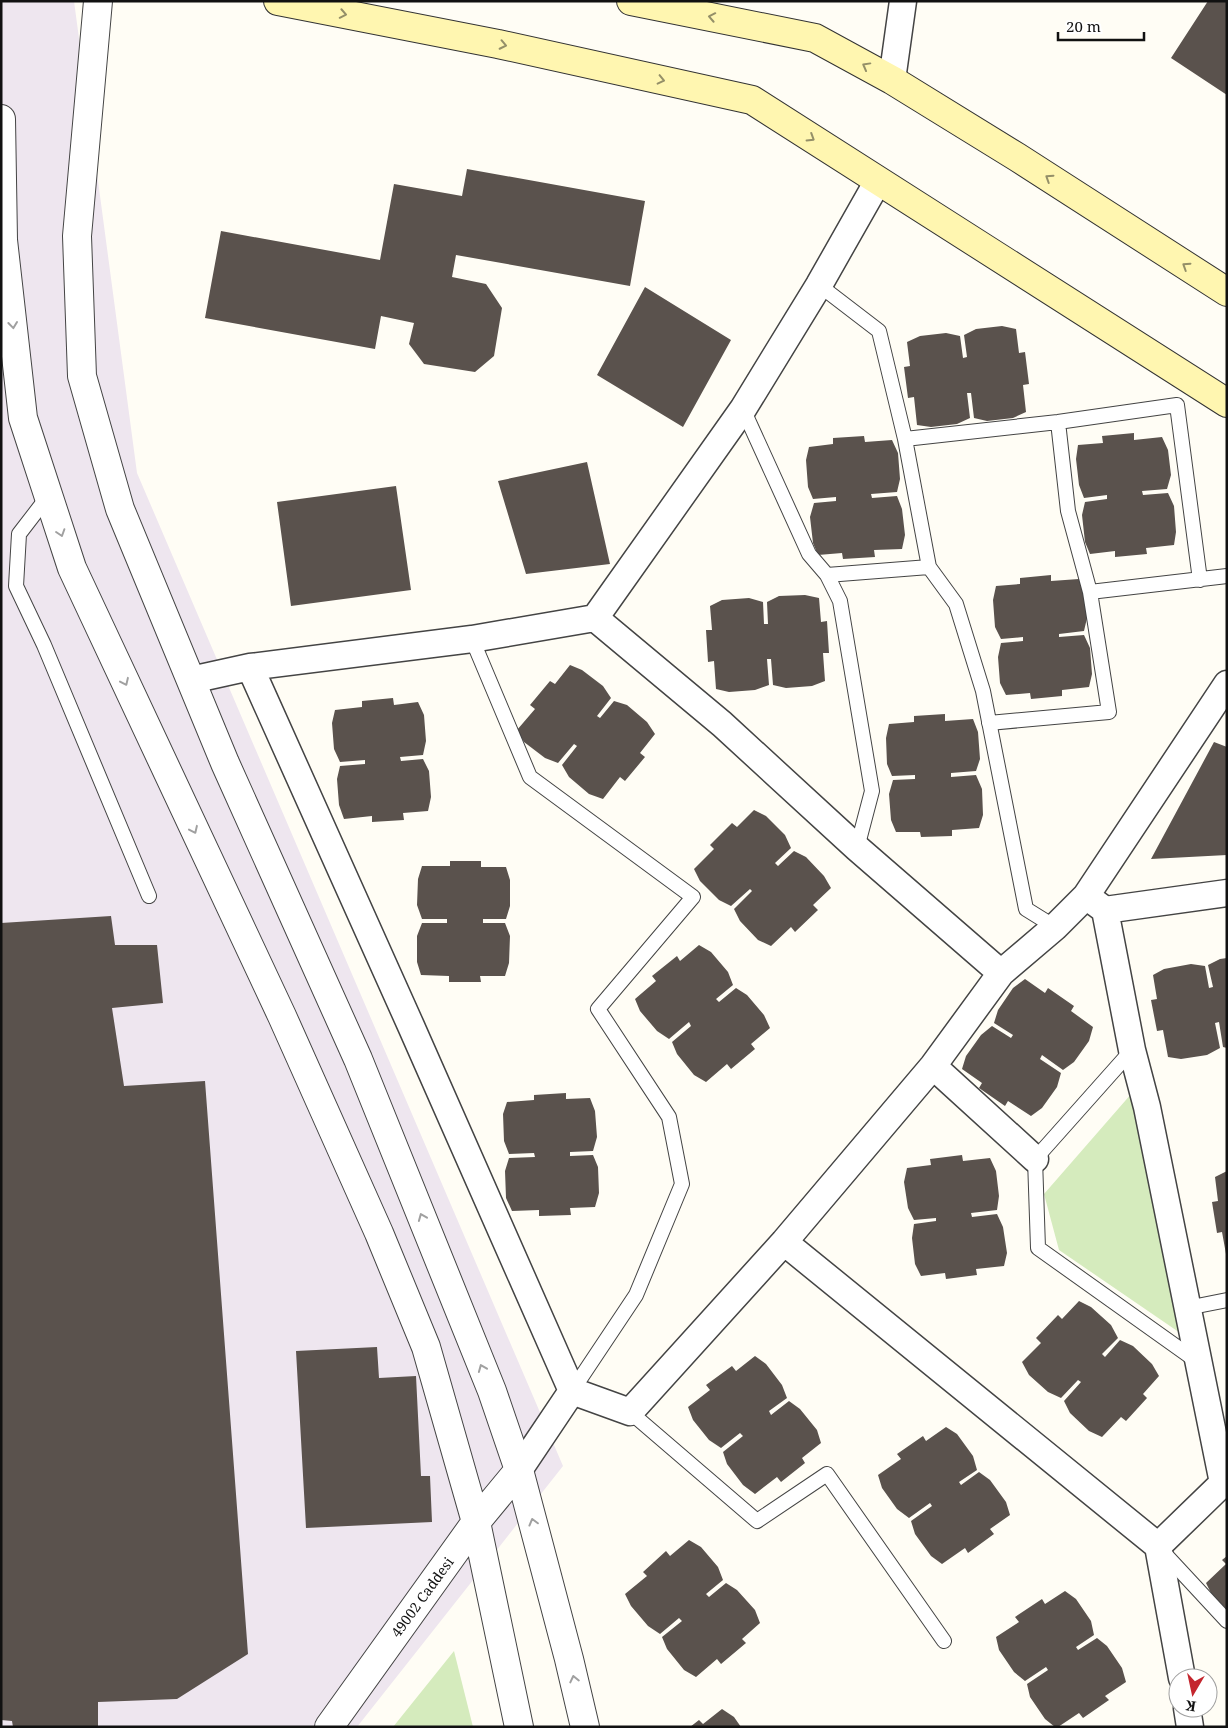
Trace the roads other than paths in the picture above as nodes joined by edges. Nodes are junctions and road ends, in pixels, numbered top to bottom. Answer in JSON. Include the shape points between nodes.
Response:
{"nodes":[{"id":1,"x":98,"y":1,"type":"edge"},
{"id":2,"x":278,"y":1,"type":"edge"},
{"id":3,"x":631,"y":1,"type":"edge"},
{"id":4,"x":903,"y":1,"type":"edge"},
{"id":5,"x":892,"y":80,"type":"junction"},
{"id":6,"x":1,"y":119,"type":"edge"},
{"id":7,"x":878,"y":181,"type":"junction"},
{"id":8,"x":819,"y":285,"type":"junction"},
{"id":9,"x":1227,"y":292,"type":"edge"},
{"id":10,"x":1227,"y":403,"type":"edge"},
{"id":11,"x":743,"y":409,"type":"junction"},
{"id":12,"x":1058,"y":422,"type":"junction"},
{"id":13,"x":905,"y":439,"type":"junction"},
{"id":14,"x":49,"y":495,"type":"junction"},
{"id":15,"x":929,"y":568,"type":"junction"},
{"id":16,"x":827,"y":575,"type":"junction"},
{"id":17,"x":1227,"y":576,"type":"edge"},
{"id":18,"x":1200,"y":580,"type":"junction"},
{"id":19,"x":1090,"y":592,"type":"junction"},
{"id":20,"x":595,"y":618,"type":"junction"},
{"id":21,"x":472,"y":639,"type":"junction"},
{"id":22,"x":250,"y":667,"type":"junction"},
{"id":23,"x":191,"y":680,"type":"junction"},
{"id":24,"x":1227,"y":684,"type":"edge"},
{"id":25,"x":989,"y":723,"type":"junction"},
{"id":26,"x":857,"y":848,"type":"junction"},
{"id":27,"x":1227,"y":893,"type":"edge"},
{"id":28,"x":150,"y":896,"type":"dead end"},
{"id":29,"x":1095,"y":903,"type":"junction"},
{"id":30,"x":1055,"y":927,"type":"junction"},
{"id":31,"x":1001,"y":973,"type":"junction"},
{"id":32,"x":1132,"y":1050,"type":"junction"},
{"id":33,"x":933,"y":1066,"type":"junction"},
{"id":34,"x":1035,"y":1159,"type":"junction"},
{"id":35,"x":784,"y":1242,"type":"junction"},
{"id":36,"x":1227,"y":1300,"type":"edge"},
{"id":37,"x":1188,"y":1308,"type":"junction"},
{"id":38,"x":1198,"y":1362,"type":"junction"},
{"id":39,"x":572,"y":1391,"type":"junction"},
{"id":40,"x":630,"y":1412,"type":"junction"},
{"id":41,"x":519,"y":1470,"type":"junction"},
{"id":42,"x":1225,"y":1482,"type":"edge"},
{"id":43,"x":476,"y":1522,"type":"junction"},
{"id":44,"x":1158,"y":1546,"type":"junction"},
{"id":45,"x":1227,"y":1621,"type":"edge"},
{"id":46,"x":944,"y":1641,"type":"dead end"},
{"id":47,"x":1180,"y":1668,"type":"edge"},
{"id":48,"x":329,"y":1727,"type":"edge"},
{"id":49,"x":519,"y":1727,"type":"edge"},
{"id":50,"x":584,"y":1727,"type":"edge"}],
"edges":[{"from":1,"to":23,"type":"street","via":[[77,236],[82,376],[120,509]]},
{"from":2,"to":7,"type":"main road","one_way":true,"via":[[498,44],[752,100]]},
{"from":5,"to":3,"type":"main road","one_way":true,"via":[[815,38]]},
{"from":4,"to":5,"type":"street"},
{"from":9,"to":5,"type":"main road","one_way":true},
{"from":6,"to":14,"type":"street","one_way":true,"via":[[3,240],[24,418]]},
{"from":7,"to":8,"type":"street"},
{"from":7,"to":10,"type":"main road"},
{"from":8,"to":11,"type":"street"},
{"from":8,"to":13,"type":"lane","via":[[878,330]]},
{"from":11,"to":16,"type":"lane","via":[[809,554]]},
{"from":11,"to":20,"type":"street"},
{"from":12,"to":13,"type":"lane"},
{"from":12,"to":18,"type":"lane","via":[[1177,405]]},
{"from":12,"to":19,"type":"lane","via":[[1068,511]]},
{"from":13,"to":15,"type":"lane"},
{"from":14,"to":28,"type":"lane","via":[[20,534],[16,586]]},
{"from":14,"to":43,"type":"street","one_way":true,"via":[[72,568],[282,1016],[379,1233],[426,1347]]},
{"from":15,"to":16,"type":"lane"},
{"from":15,"to":25,"type":"lane","via":[[956,604],[983,691]]},
{"from":16,"to":26,"type":"lane","via":[[840,601],[872,791]]},
{"from":17,"to":18,"type":"lane"},
{"from":18,"to":19,"type":"lane"},
{"from":19,"to":25,"type":"lane","via":[[1109,712]]},
{"from":20,"to":21,"type":"street"},
{"from":20,"to":26,"type":"street","via":[[722,724]]},
{"from":21,"to":22,"type":"street"},
{"from":21,"to":39,"type":"lane","via":[[530,777],[693,897],[598,1009],[669,1117],[682,1184],[636,1295]]},
{"from":22,"to":23,"type":"street"},
{"from":22,"to":39,"type":"street"},
{"from":41,"to":23,"type":"street","one_way":true,"via":[[492,1391],[358,1059]]},
{"from":24,"to":29,"type":"street"},
{"from":25,"to":30,"type":"lane","via":[[1026,908]]},
{"from":26,"to":31,"type":"street"},
{"from":27,"to":29,"type":"street"},
{"from":29,"to":30,"type":"street"},
{"from":29,"to":32,"type":"street"},
{"from":30,"to":31,"type":"street"},
{"from":31,"to":33,"type":"street"},
{"from":32,"to":34,"type":"lane"},
{"from":32,"to":37,"type":"street","via":[[1147,1106]]},
{"from":33,"to":34,"type":"street"},
{"from":33,"to":35,"type":"street"},
{"from":34,"to":38,"type":"lane","via":[[1038,1248]]},
{"from":35,"to":40,"type":"street"},
{"from":35,"to":44,"type":"street"},
{"from":36,"to":37,"type":"lane"},
{"from":37,"to":38,"type":"street"},
{"from":38,"to":42,"type":"street"},
{"from":39,"to":40,"type":"street"},
{"from":39,"to":41,"type":"street"},
{"from":40,"to":46,"type":"lane","via":[[757,1521],[827,1474]]},
{"from":41,"to":43,"type":"street","name":"49002 Caddesi"},
{"from":50,"to":41,"type":"street","one_way":true},
{"from":42,"to":44,"type":"street"},
{"from":43,"to":48,"type":"street","name":"49002 Caddesi"},
{"from":43,"to":49,"type":"street"},
{"from":44,"to":45,"type":"lane"},
{"from":44,"to":47,"type":"street"}]}
